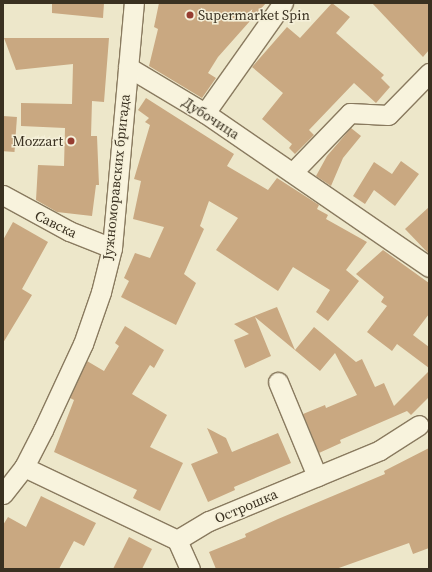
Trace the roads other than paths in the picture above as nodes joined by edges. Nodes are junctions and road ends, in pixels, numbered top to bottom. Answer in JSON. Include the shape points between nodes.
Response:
{"nodes":[{"id":1,"x":134,"y":3,"type":"edge"},
{"id":2,"x":282,"y":3,"type":"edge"},
{"id":3,"x":128,"y":67,"type":"junction"},
{"id":4,"x":429,"y":73,"type":"edge"},
{"id":5,"x":205,"y":113,"type":"junction"},
{"id":6,"x":293,"y":172,"type":"junction"},
{"id":7,"x":3,"y":195,"type":"edge"},
{"id":8,"x":112,"y":248,"type":"junction"},
{"id":9,"x":429,"y":267,"type":"edge"},
{"id":10,"x":278,"y":382,"type":"dead end"},
{"id":11,"x":419,"y":425,"type":"dead end"},
{"id":12,"x":24,"y":467,"type":"junction"},
{"id":13,"x":317,"y":476,"type":"junction"},
{"id":14,"x":3,"y":494,"type":"edge"},
{"id":15,"x":177,"y":540,"type":"junction"},
{"id":16,"x":190,"y":569,"type":"edge"}],
"edges":[{"from":1,"to":3,"type":"street","name":"Јужноморавских бригада"},
{"from":2,"to":5,"type":"street"},
{"from":3,"to":5,"type":"street","name":"Дубочица"},
{"from":3,"to":8,"type":"street","name":"Јужноморавских бригада"},
{"from":4,"to":6,"type":"street","via":[[388,115],[350,113]]},
{"from":5,"to":6,"type":"street","name":"Дубочица"},
{"from":6,"to":9,"type":"street","name":"Дубочица"},
{"from":7,"to":8,"type":"street","name":"Савска","via":[[69,231]]},
{"from":8,"to":12,"type":"street","name":"Јужноморавских бригада","via":[[83,344]]},
{"from":10,"to":13,"type":"street"},
{"from":11,"to":13,"type":"street","name":"Острошка","via":[[387,446]]},
{"from":12,"to":14,"type":"street","name":"Јужноморавских бригада"},
{"from":12,"to":15,"type":"street"},
{"from":13,"to":15,"type":"street","name":"Острошка","via":[[209,521]]},
{"from":15,"to":16,"type":"street"}]}
